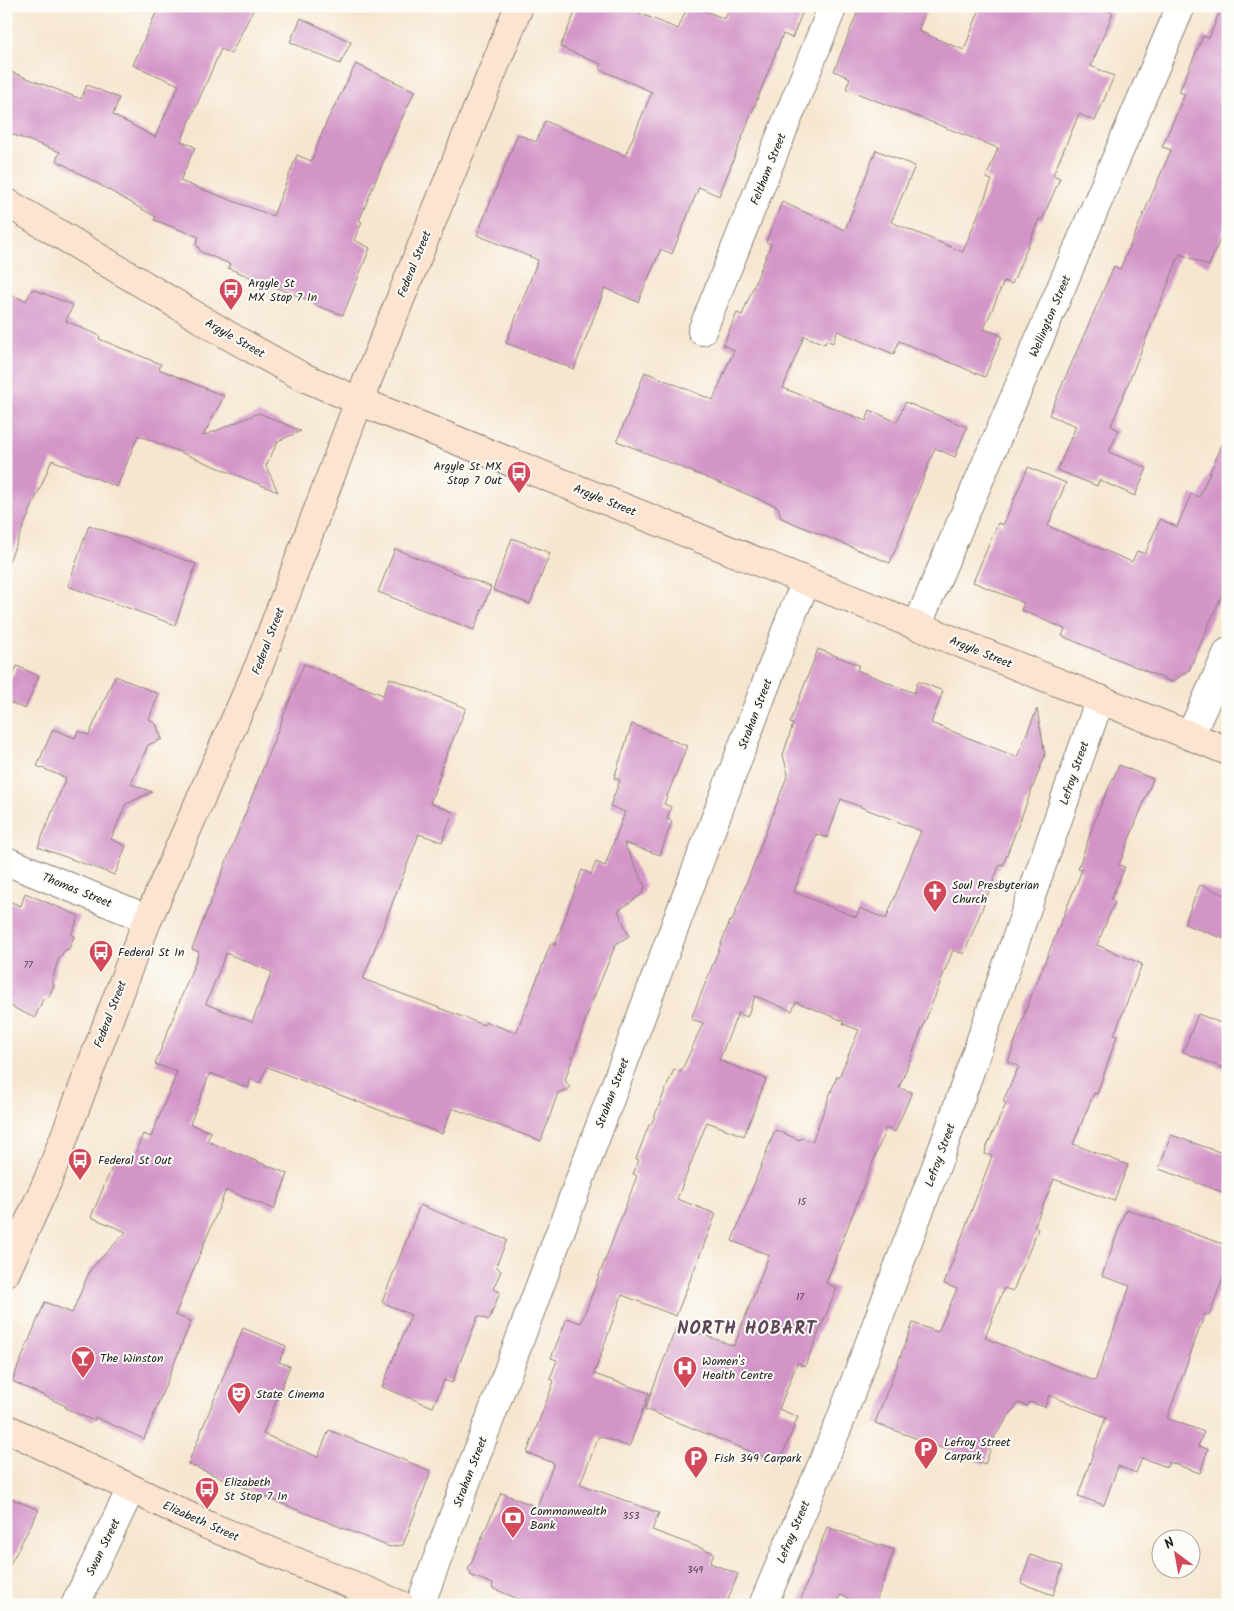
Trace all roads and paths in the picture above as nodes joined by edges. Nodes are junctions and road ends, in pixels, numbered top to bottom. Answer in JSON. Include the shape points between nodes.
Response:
{"nodes":[{"id":1,"x":519,"y":6,"type":"edge"},
{"id":2,"x":833,"y":6,"type":"edge"},
{"id":3,"x":1181,"y":6,"type":"edge"},
{"id":4,"x":6,"y":202,"type":"edge"},
{"id":5,"x":702,"y":331,"type":"dead end"},
{"id":6,"x":359,"y":401,"type":"junction"},
{"id":7,"x":806,"y":582,"type":"junction"},
{"id":8,"x":917,"y":626,"type":"junction"},
{"id":9,"x":1228,"y":652,"type":"edge"},
{"id":10,"x":1100,"y":699,"type":"junction"},
{"id":11,"x":1190,"y":736,"type":"junction"},
{"id":12,"x":1228,"y":751,"type":"edge"},
{"id":13,"x":6,"y":861,"type":"edge"},
{"id":14,"x":148,"y":919,"type":"junction"},
{"id":15,"x":6,"y":1272,"type":"edge"},
{"id":16,"x":6,"y":1428,"type":"edge"},
{"id":17,"x":131,"y":1489,"type":"junction"},
{"id":18,"x":75,"y":1605,"type":"edge"},
{"id":19,"x":401,"y":1605,"type":"edge"},
{"id":20,"x":420,"y":1605,"type":"edge"},
{"id":21,"x":763,"y":1605,"type":"edge"}],
"edges":[{"from":1,"to":6,"type":"main road","name":"Federal Street"},
{"from":2,"to":5,"type":"street","name":"Feltham Street"},
{"from":3,"to":8,"type":"street","name":"Wellington Street"},
{"from":4,"to":6,"type":"main road","name":"Argyle Street","via":[[231,337],[301,376]]},
{"from":6,"to":7,"type":"main road","name":"Argyle Street"},
{"from":6,"to":14,"type":"main road","name":"Federal Street","via":[[260,663]]},
{"from":7,"to":8,"type":"main road","name":"Argyle Street"},
{"from":7,"to":20,"type":"street","name":"Strahan Street"},
{"from":8,"to":10,"type":"main road","name":"Argyle Street"},
{"from":9,"to":11,"type":"street"},
{"from":10,"to":11,"type":"main road","name":"Argyle Street"},
{"from":10,"to":21,"type":"street","name":"Lefroy Street","via":[[943,1148],[839,1424]]},
{"from":11,"to":12,"type":"main road","name":"Argyle Street"},
{"from":13,"to":14,"type":"street","name":"Thomas Street"},
{"from":14,"to":15,"type":"main road","name":"Federal Street","via":[[48,1180]]},
{"from":16,"to":17,"type":"main road","name":"Elizabeth Street"},
{"from":17,"to":18,"type":"street","name":"Swan Street"},
{"from":17,"to":19,"type":"main road","name":"Elizabeth Street","via":[[207,1525]]}]}
